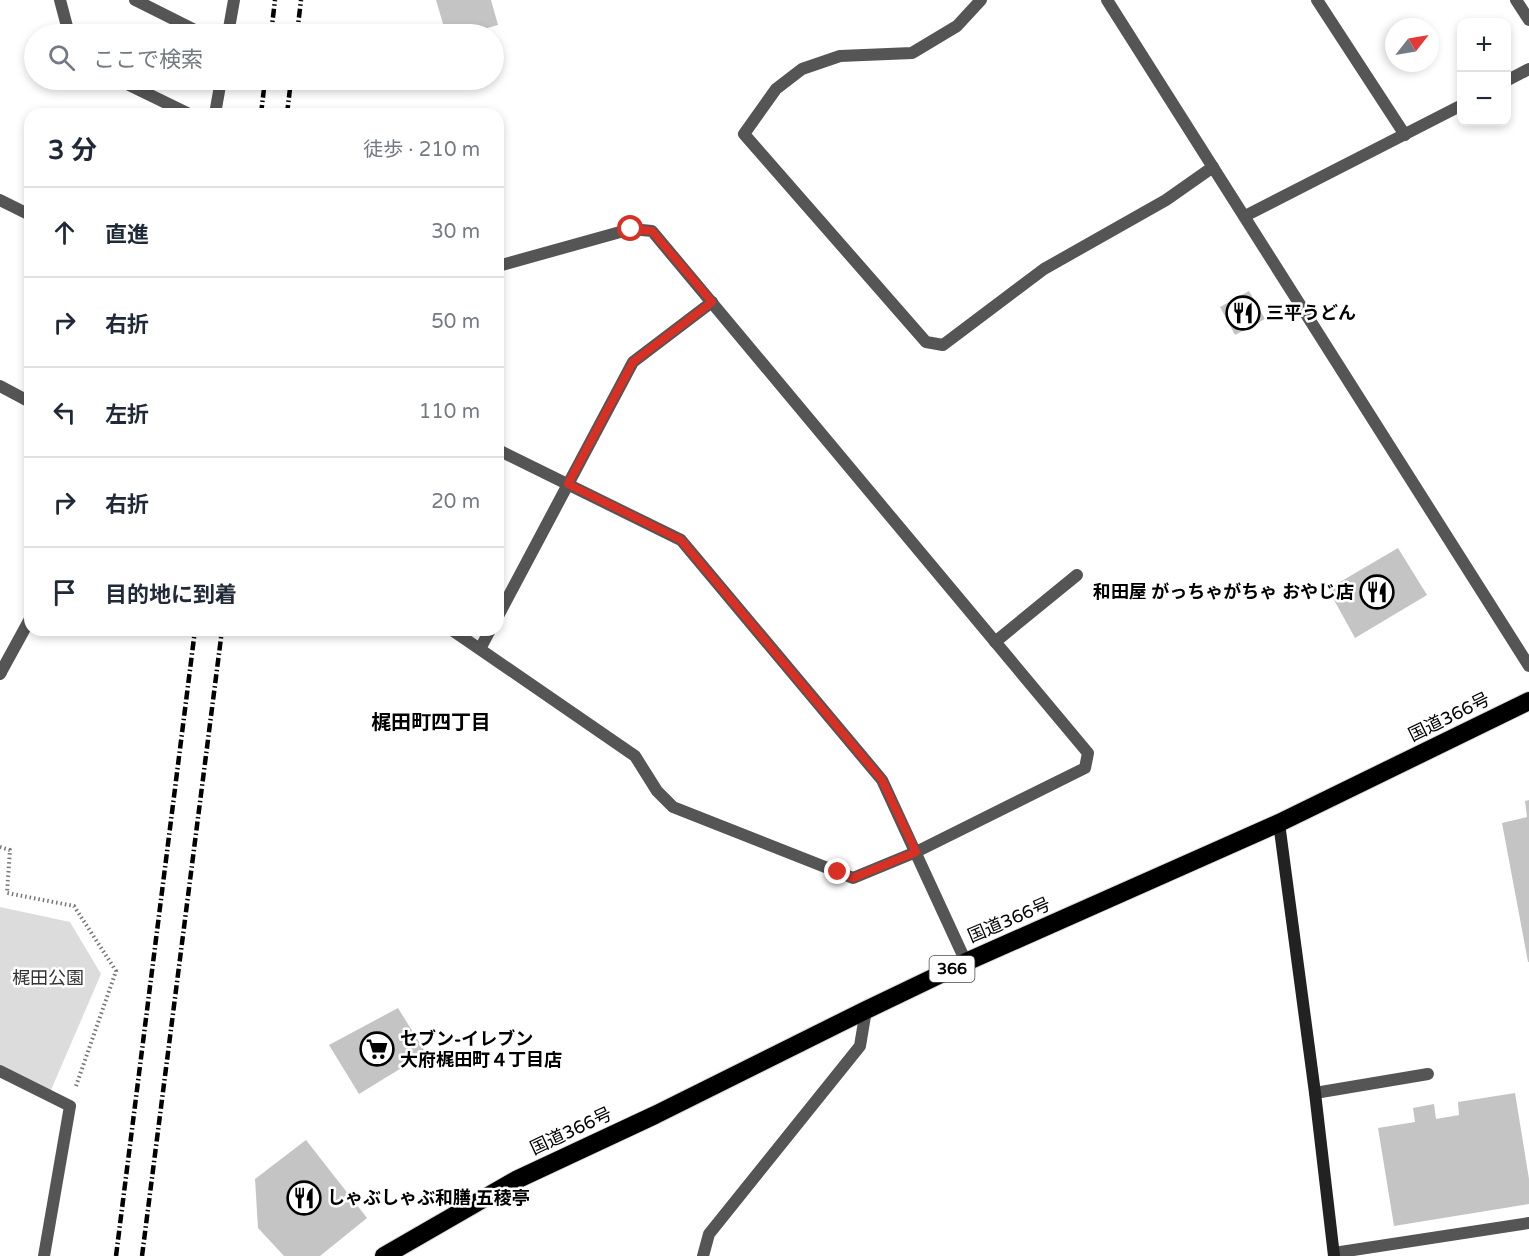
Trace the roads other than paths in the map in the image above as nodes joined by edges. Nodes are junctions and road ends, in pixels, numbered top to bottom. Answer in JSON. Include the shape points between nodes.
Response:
{"nodes":[{"id":1,"x":60,"y":0,"type":"edge"},
{"id":2,"x":135,"y":0,"type":"edge"},
{"id":3,"x":234,"y":0,"type":"edge"},
{"id":4,"x":981,"y":0,"type":"edge"},
{"id":5,"x":1107,"y":0,"type":"edge"},
{"id":6,"x":1317,"y":0,"type":"edge"},
{"id":7,"x":1516,"y":0,"type":"edge"},
{"id":8,"x":1529,"y":20,"type":"edge"},
{"id":9,"x":66,"y":24,"type":"edge"},
{"id":10,"x":183,"y":24,"type":"edge"},
{"id":11,"x":230,"y":24,"type":"edge"},
{"id":12,"x":1529,"y":69,"type":"edge"},
{"id":13,"x":1511,"y":78,"type":"edge"},
{"id":14,"x":140,"y":90,"type":"edge"},
{"id":15,"x":219,"y":90,"type":"edge"},
{"id":16,"x":1457,"y":107,"type":"edge"},
{"id":17,"x":177,"y":108,"type":"edge"},
{"id":18,"x":216,"y":108,"type":"edge"},
{"id":19,"x":1405,"y":135,"type":"junction"},
{"id":20,"x":1213,"y":167,"type":"junction"},
{"id":21,"x":0,"y":200,"type":"edge"},
{"id":22,"x":24,"y":212,"type":"edge"},
{"id":23,"x":1245,"y":216,"type":"junction"},
{"id":24,"x":504,"y":264,"type":"edge"},
{"id":25,"x":712,"y":302,"type":"junction"},
{"id":26,"x":0,"y":386,"type":"edge"},
{"id":27,"x":24,"y":399,"type":"edge"},
{"id":28,"x":504,"y":453,"type":"edge"},
{"id":29,"x":568,"y":484,"type":"junction"},
{"id":30,"x":1077,"y":575,"type":"dead end"},
{"id":31,"x":504,"y":605,"type":"edge"},
{"id":32,"x":24,"y":630,"type":"edge"},
{"id":33,"x":461,"y":636,"type":"edge"},
{"id":34,"x":487,"y":636,"type":"edge"},
{"id":35,"x":995,"y":642,"type":"junction"},
{"id":36,"x":480,"y":649,"type":"junction"},
{"id":37,"x":1529,"y":666,"type":"edge"},
{"id":38,"x":1,"y":673,"type":"edge"},
{"id":39,"x":1529,"y":701,"type":"edge"},
{"id":40,"x":1278,"y":823,"type":"junction"},
{"id":41,"x":916,"y":852,"type":"junction"},
{"id":42,"x":966,"y":962,"type":"junction"},
{"id":43,"x":866,"y":1010,"type":"junction"},
{"id":44,"x":0,"y":1071,"type":"edge"},
{"id":45,"x":1428,"y":1074,"type":"dead end"},
{"id":46,"x":1315,"y":1093,"type":"junction"},
{"id":47,"x":1529,"y":1223,"type":"edge"},
{"id":48,"x":1334,"y":1255,"type":"edge"},
{"id":49,"x":44,"y":1256,"type":"edge"},
{"id":50,"x":384,"y":1256,"type":"edge"},
{"id":51,"x":703,"y":1256,"type":"edge"}],
"edges":[{"from":1,"to":9,"type":"street"},
{"from":2,"to":10,"type":"street"},
{"from":3,"to":11,"type":"street"},
{"from":4,"to":20,"type":"street","via":[[957,26],[912,53],[840,56],[802,69],[776,88],[744,134],[926,342],[943,345],[1044,269],[1166,200]]},
{"from":5,"to":20,"type":"street"},
{"from":6,"to":19,"type":"street"},
{"from":7,"to":8,"type":"street"},
{"from":12,"to":13,"type":"street"},
{"from":14,"to":17,"type":"street"},
{"from":15,"to":18,"type":"street"},
{"from":16,"to":19,"type":"street"},
{"from":19,"to":23,"type":"street"},
{"from":20,"to":23,"type":"street"},
{"from":21,"to":22,"type":"street"},
{"from":23,"to":37,"type":"street"},
{"from":24,"to":25,"type":"street","via":[[631,229],[652,231]]},
{"from":25,"to":29,"type":"street","via":[[633,362]]},
{"from":25,"to":35,"type":"street"},
{"from":26,"to":27,"type":"street"},
{"from":28,"to":29,"type":"street"},
{"from":29,"to":31,"type":"street"},
{"from":29,"to":41,"type":"street","via":[[681,540],[882,780]]},
{"from":30,"to":35,"type":"street"},
{"from":32,"to":38,"type":"street"},
{"from":33,"to":36,"type":"street"},
{"from":34,"to":36,"type":"street"},
{"from":35,"to":41,"type":"street","via":[[1088,753],[1084,768]]},
{"from":36,"to":41,"type":"street","via":[[635,756],[657,791],[673,807],[853,878]]},
{"from":39,"to":40,"type":"highway","name":"国道366号","number":"366"},
{"from":40,"to":42,"type":"highway","name":"国道366号","number":"366"},
{"from":40,"to":46,"type":"street"},
{"from":41,"to":42,"type":"street"},
{"from":42,"to":43,"type":"highway","name":"国道366号","number":"366"},
{"from":43,"to":50,"type":"highway","name":"国道366号","number":"366","via":[[516,1180]]},
{"from":43,"to":51,"type":"street","via":[[860,1046],[709,1234]]},
{"from":44,"to":49,"type":"street","via":[[70,1106]]},
{"from":45,"to":46,"type":"street"},
{"from":46,"to":48,"type":"street"},
{"from":47,"to":48,"type":"street"}]}
